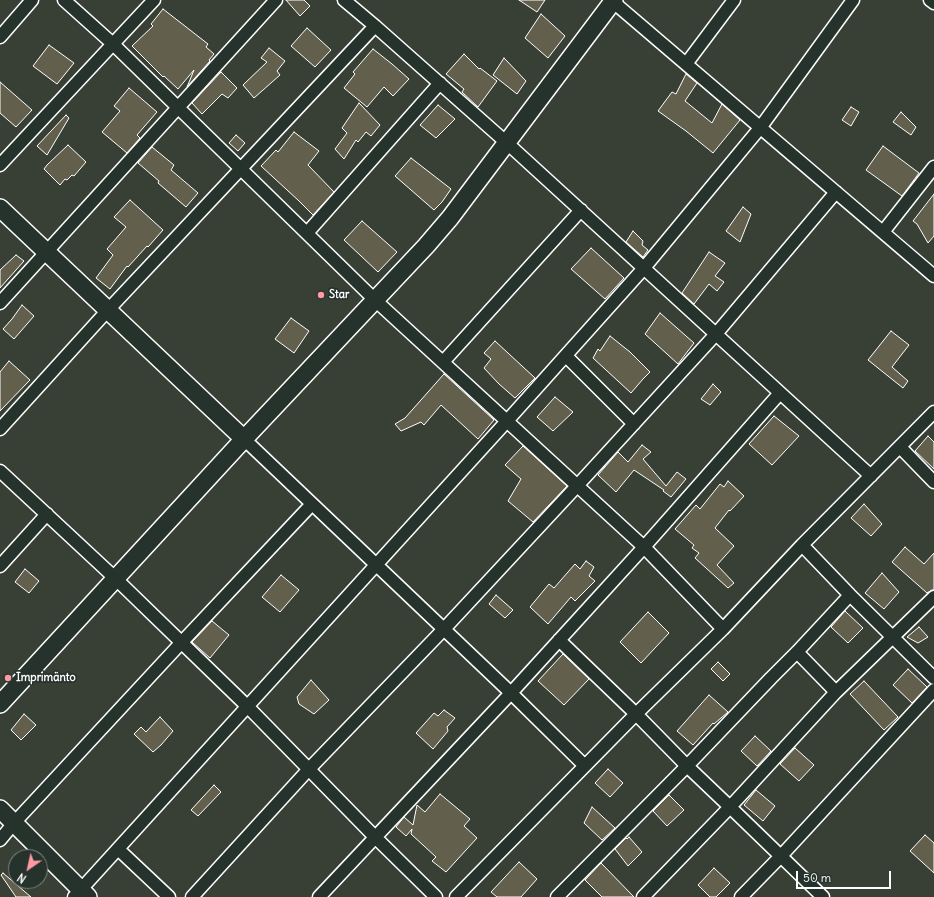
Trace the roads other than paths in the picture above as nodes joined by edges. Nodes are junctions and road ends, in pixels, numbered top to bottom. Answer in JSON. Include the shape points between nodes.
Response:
{"nodes":[{"id":1,"x":32,"y":0,"type":"edge"},
{"id":2,"x":64,"y":0,"type":"edge"},
{"id":3,"x":154,"y":0,"type":"edge"},
{"id":4,"x":276,"y":0,"type":"edge"},
{"id":5,"x":344,"y":0,"type":"edge"},
{"id":6,"x":612,"y":0,"type":"edge"},
{"id":7,"x":734,"y":0,"type":"edge"},
{"id":8,"x":853,"y":0,"type":"edge"},
{"id":9,"x":930,"y":0,"type":"edge"},
{"id":10,"x":934,"y":3,"type":"edge"},
{"id":11,"x":375,"y":26,"type":"junction"},
{"id":12,"x":0,"y":37,"type":"edge"},
{"id":13,"x":113,"y":44,"type":"junction"},
{"id":14,"x":686,"y":64,"type":"junction"},
{"id":15,"x":440,"y":83,"type":"junction"},
{"id":16,"x":178,"y":108,"type":"junction"},
{"id":17,"x":760,"y":128,"type":"junction"},
{"id":18,"x":507,"y":143,"type":"junction"},
{"id":19,"x":0,"y":165,"type":"edge"},
{"id":20,"x":934,"y":167,"type":"edge"},
{"id":21,"x":241,"y":169,"type":"junction"},
{"id":22,"x":836,"y":192,"type":"junction"},
{"id":23,"x":0,"y":208,"type":"edge"},
{"id":24,"x":581,"y":210,"type":"junction"},
{"id":25,"x":883,"y":232,"type":"junction"},
{"id":26,"x":307,"y":233,"type":"junction"},
{"id":27,"x":47,"y":252,"type":"junction"},
{"id":28,"x":644,"y":268,"type":"junction"},
{"id":29,"x":934,"y":276,"type":"edge"},
{"id":30,"x":375,"y":300,"type":"junction"},
{"id":31,"x":0,"y":303,"type":"edge"},
{"id":32,"x":108,"y":310,"type":"junction"},
{"id":33,"x":716,"y":334,"type":"junction"},
{"id":34,"x":566,"y":356,"type":"junction"},
{"id":35,"x":444,"y":362,"type":"junction"},
{"id":36,"x":780,"y":392,"type":"junction"},
{"id":37,"x":934,"y":412,"type":"edge"},
{"id":38,"x":508,"y":421,"type":"junction"},
{"id":39,"x":634,"y":424,"type":"junction"},
{"id":40,"x":0,"y":429,"type":"edge"},
{"id":41,"x":244,"y":439,"type":"junction"},
{"id":42,"x":900,"y":447,"type":"junction"},
{"id":43,"x":0,"y":470,"type":"edge"},
{"id":44,"x":871,"y":476,"type":"junction"},
{"id":45,"x":934,"y":482,"type":"edge"},
{"id":46,"x":578,"y":486,"type":"junction"},
{"id":47,"x":312,"y":504,"type":"junction"},
{"id":48,"x":47,"y":514,"type":"junction"},
{"id":49,"x":802,"y":545,"type":"junction"},
{"id":50,"x":644,"y":547,"type":"junction"},
{"id":51,"x":376,"y":565,"type":"junction"},
{"id":52,"x":0,"y":566,"type":"edge"},
{"id":53,"x":116,"y":578,"type":"junction"},
{"id":54,"x":850,"y":595,"type":"junction"},
{"id":55,"x":934,"y":597,"type":"edge"},
{"id":56,"x":444,"y":629,"type":"junction"},
{"id":57,"x":723,"y":629,"type":"junction"},
{"id":58,"x":893,"y":637,"type":"junction"},
{"id":59,"x":559,"y":640,"type":"junction"},
{"id":60,"x":181,"y":643,"type":"junction"},
{"id":61,"x":797,"y":652,"type":"junction"},
{"id":62,"x":934,"y":678,"type":"edge"},
{"id":63,"x":934,"y":690,"type":"edge"},
{"id":64,"x":836,"y":692,"type":"junction"},
{"id":65,"x":511,"y":693,"type":"junction"},
{"id":66,"x":0,"y":704,"type":"edge"},
{"id":67,"x":247,"y":706,"type":"junction"},
{"id":68,"x":636,"y":714,"type":"junction"},
{"id":69,"x":585,"y":766,"type":"junction"},
{"id":70,"x":687,"y":766,"type":"junction"},
{"id":71,"x":308,"y":769,"type":"junction"},
{"id":72,"x":730,"y":807,"type":"junction"},
{"id":73,"x":0,"y":809,"type":"edge"},
{"id":74,"x":14,"y":823,"type":"junction"},
{"id":75,"x":375,"y":837,"type":"junction"},
{"id":76,"x":0,"y":840,"type":"edge"},
{"id":77,"x":118,"y":849,"type":"junction"},
{"id":78,"x":781,"y":856,"type":"junction"},
{"id":79,"x":81,"y":895,"type":"edge"},
{"id":80,"x":169,"y":897,"type":"edge"},
{"id":81,"x":192,"y":897,"type":"edge"},
{"id":82,"x":319,"y":897,"type":"edge"},
{"id":83,"x":436,"y":897,"type":"edge"},
{"id":84,"x":456,"y":897,"type":"edge"},
{"id":85,"x":557,"y":897,"type":"edge"},
{"id":86,"x":643,"y":897,"type":"edge"},
{"id":87,"x":741,"y":897,"type":"edge"},
{"id":88,"x":823,"y":897,"type":"edge"}],
"edges":[{"from":1,"to":12,"type":"street"},
{"from":2,"to":13,"type":"street"},
{"from":3,"to":13,"type":"street"},
{"from":4,"to":16,"type":"street"},
{"from":5,"to":11,"type":"street"},
{"from":6,"to":14,"type":"street"},
{"from":6,"to":18,"type":"street"},
{"from":7,"to":14,"type":"street"},
{"from":8,"to":17,"type":"street"},
{"from":9,"to":10,"type":"street"},
{"from":11,"to":15,"type":"street"},
{"from":11,"to":21,"type":"street"},
{"from":13,"to":16,"type":"street"},
{"from":13,"to":19,"type":"street"},
{"from":14,"to":17,"type":"street"},
{"from":15,"to":18,"type":"street"},
{"from":15,"to":26,"type":"street"},
{"from":16,"to":21,"type":"street"},
{"from":16,"to":27,"type":"street"},
{"from":17,"to":22,"type":"street"},
{"from":17,"to":28,"type":"street"},
{"from":18,"to":24,"type":"street"},
{"from":18,"to":30,"type":"street","via":[[450,218]]},
{"from":20,"to":25,"type":"street"},
{"from":21,"to":26,"type":"street"},
{"from":21,"to":32,"type":"street"},
{"from":22,"to":25,"type":"street"},
{"from":22,"to":33,"type":"street"},
{"from":23,"to":27,"type":"street"},
{"from":24,"to":28,"type":"street"},
{"from":24,"to":35,"type":"street"},
{"from":25,"to":29,"type":"street"},
{"from":26,"to":30,"type":"street"},
{"from":27,"to":31,"type":"street"},
{"from":27,"to":32,"type":"street"},
{"from":28,"to":33,"type":"street"},
{"from":28,"to":34,"type":"street"},
{"from":30,"to":35,"type":"street"},
{"from":30,"to":41,"type":"street"},
{"from":32,"to":40,"type":"street"},
{"from":32,"to":41,"type":"street"},
{"from":33,"to":36,"type":"street"},
{"from":33,"to":39,"type":"street"},
{"from":34,"to":38,"type":"street"},
{"from":34,"to":39,"type":"street"},
{"from":35,"to":38,"type":"street"},
{"from":36,"to":44,"type":"street"},
{"from":36,"to":50,"type":"street"},
{"from":37,"to":42,"type":"street"},
{"from":38,"to":46,"type":"street"},
{"from":38,"to":51,"type":"street"},
{"from":39,"to":46,"type":"street"},
{"from":41,"to":47,"type":"street"},
{"from":41,"to":53,"type":"street"},
{"from":42,"to":44,"type":"street"},
{"from":42,"to":45,"type":"street"},
{"from":43,"to":48,"type":"street"},
{"from":44,"to":49,"type":"street"},
{"from":46,"to":50,"type":"street"},
{"from":46,"to":56,"type":"street"},
{"from":47,"to":51,"type":"street"},
{"from":47,"to":60,"type":"street"},
{"from":48,"to":52,"type":"street"},
{"from":48,"to":53,"type":"street"},
{"from":49,"to":54,"type":"street"},
{"from":49,"to":57,"type":"street"},
{"from":50,"to":57,"type":"street"},
{"from":50,"to":59,"type":"street"},
{"from":51,"to":56,"type":"street"},
{"from":51,"to":67,"type":"street"},
{"from":53,"to":60,"type":"street"},
{"from":53,"to":66,"type":"street"},
{"from":54,"to":58,"type":"street"},
{"from":54,"to":61,"type":"street"},
{"from":55,"to":58,"type":"street"},
{"from":56,"to":65,"type":"street"},
{"from":56,"to":71,"type":"street"},
{"from":57,"to":68,"type":"street"},
{"from":58,"to":62,"type":"street"},
{"from":58,"to":64,"type":"street"},
{"from":59,"to":65,"type":"street"},
{"from":59,"to":68,"type":"street"},
{"from":60,"to":67,"type":"street"},
{"from":60,"to":74,"type":"street"},
{"from":61,"to":64,"type":"street"},
{"from":61,"to":70,"type":"street"},
{"from":63,"to":78,"type":"street"},
{"from":64,"to":72,"type":"street"},
{"from":65,"to":69,"type":"street"},
{"from":65,"to":75,"type":"street"},
{"from":67,"to":71,"type":"street"},
{"from":67,"to":77,"type":"street"},
{"from":68,"to":69,"type":"street"},
{"from":68,"to":70,"type":"street"},
{"from":69,"to":84,"type":"street"},
{"from":70,"to":72,"type":"street"},
{"from":70,"to":85,"type":"street"},
{"from":71,"to":75,"type":"street"},
{"from":71,"to":81,"type":"street"},
{"from":72,"to":78,"type":"street"},
{"from":72,"to":86,"type":"street"},
{"from":73,"to":74,"type":"street"},
{"from":74,"to":76,"type":"street"},
{"from":74,"to":79,"type":"street"},
{"from":75,"to":82,"type":"street"},
{"from":75,"to":83,"type":"street"},
{"from":77,"to":79,"type":"street"},
{"from":77,"to":80,"type":"street"},
{"from":78,"to":87,"type":"street"},
{"from":78,"to":88,"type":"street"}]}
